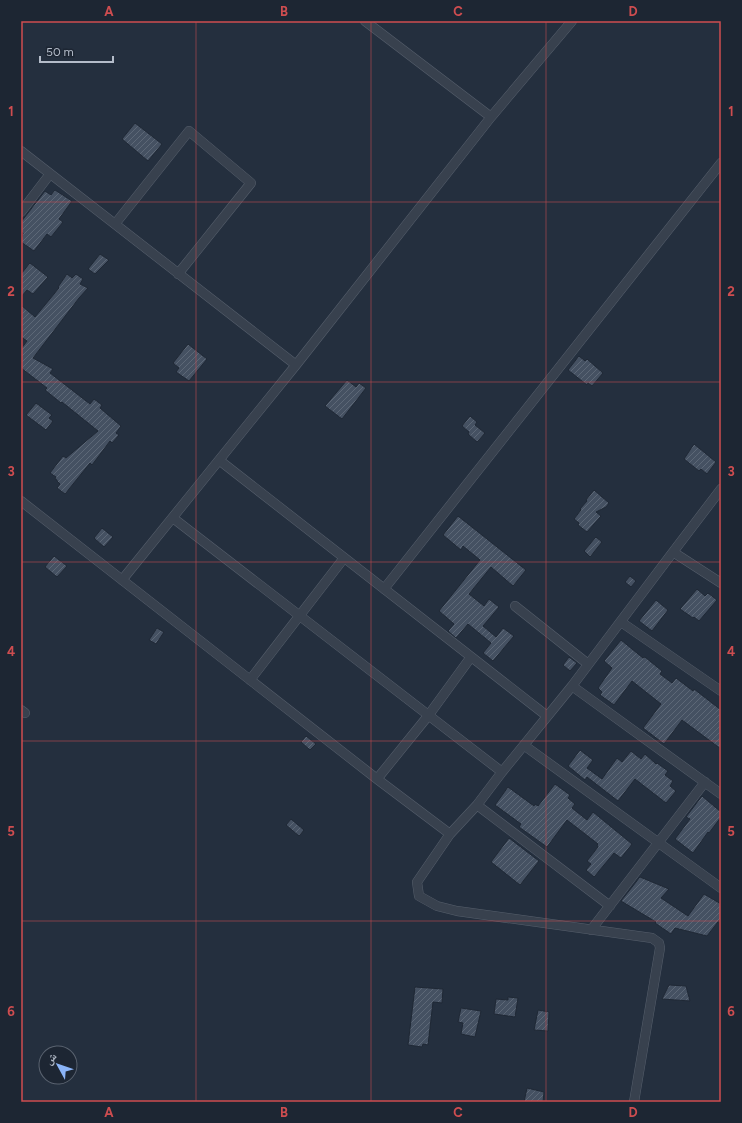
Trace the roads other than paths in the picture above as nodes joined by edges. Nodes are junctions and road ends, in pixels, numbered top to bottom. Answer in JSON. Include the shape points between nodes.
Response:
{"nodes":[{"id":1,"x":365,"y":21,"type":"edge"},
{"id":2,"x":572,"y":21,"type":"edge"},
{"id":3,"x":490,"y":117,"type":"junction"},
{"id":4,"x":21,"y":151,"type":"edge"},
{"id":5,"x":721,"y":163,"type":"edge"},
{"id":6,"x":50,"y":174,"type":"junction"},
{"id":7,"x":21,"y":212,"type":"edge"},
{"id":8,"x":115,"y":224,"type":"junction"},
{"id":9,"x":178,"y":274,"type":"junction"},
{"id":10,"x":296,"y":365,"type":"junction"},
{"id":11,"x":219,"y":460,"type":"junction"},
{"id":12,"x":721,"y":489,"type":"edge"},
{"id":13,"x":21,"y":501,"type":"edge"},
{"id":14,"x":173,"y":518,"type":"junction"},
{"id":15,"x":673,"y":552,"type":"junction"},
{"id":16,"x":344,"y":558,"type":"junction"},
{"id":17,"x":122,"y":580,"type":"junction"},
{"id":18,"x":721,"y":583,"type":"edge"},
{"id":19,"x":384,"y":589,"type":"junction"},
{"id":20,"x":515,"y":606,"type":"dead end"},
{"id":21,"x":300,"y":616,"type":"junction"},
{"id":22,"x":621,"y":622,"type":"junction"},
{"id":23,"x":471,"y":657,"type":"junction"},
{"id":24,"x":588,"y":664,"type":"junction"},
{"id":25,"x":250,"y":680,"type":"junction"},
{"id":26,"x":572,"y":686,"type":"junction"},
{"id":27,"x":721,"y":691,"type":"edge"},
{"id":28,"x":428,"y":716,"type":"junction"},
{"id":29,"x":547,"y":716,"type":"junction"},
{"id":30,"x":524,"y":746,"type":"junction"},
{"id":31,"x":502,"y":772,"type":"junction"},
{"id":32,"x":377,"y":779,"type":"junction"},
{"id":33,"x":705,"y":782,"type":"junction"},
{"id":34,"x":721,"y":794,"type":"edge"},
{"id":35,"x":477,"y":805,"type":"junction"},
{"id":36,"x":450,"y":834,"type":"junction"},
{"id":37,"x":659,"y":842,"type":"junction"},
{"id":38,"x":721,"y":888,"type":"edge"},
{"id":39,"x":610,"y":906,"type":"junction"},
{"id":40,"x":591,"y":930,"type":"junction"},
{"id":41,"x":634,"y":1102,"type":"edge"}],
"edges":[{"from":1,"to":3,"type":"street"},
{"from":2,"to":3,"type":"street"},
{"from":3,"to":10,"type":"street"},
{"from":4,"to":6,"type":"street"},
{"from":5,"to":19,"type":"street"},
{"from":6,"to":7,"type":"street"},
{"from":6,"to":8,"type":"street"},
{"from":8,"to":9,"type":"street"},
{"from":8,"to":9,"type":"street","via":[[189,131],[252,183]]},
{"from":9,"to":10,"type":"street"},
{"from":10,"to":11,"type":"street"},
{"from":11,"to":14,"type":"street"},
{"from":11,"to":16,"type":"street"},
{"from":12,"to":15,"type":"street"},
{"from":13,"to":17,"type":"street"},
{"from":14,"to":17,"type":"street"},
{"from":14,"to":21,"type":"street"},
{"from":15,"to":18,"type":"street"},
{"from":15,"to":22,"type":"street"},
{"from":16,"to":19,"type":"street"},
{"from":16,"to":21,"type":"street"},
{"from":17,"to":25,"type":"street"},
{"from":19,"to":23,"type":"street"},
{"from":20,"to":24,"type":"street"},
{"from":21,"to":25,"type":"street"},
{"from":21,"to":28,"type":"street"},
{"from":22,"to":24,"type":"street"},
{"from":22,"to":27,"type":"street"},
{"from":23,"to":28,"type":"street"},
{"from":23,"to":29,"type":"street"},
{"from":24,"to":26,"type":"street"},
{"from":25,"to":32,"type":"street"},
{"from":26,"to":29,"type":"street"},
{"from":26,"to":33,"type":"street"},
{"from":28,"to":31,"type":"street"},
{"from":28,"to":32,"type":"street"},
{"from":29,"to":30,"type":"street"},
{"from":30,"to":31,"type":"street"},
{"from":30,"to":37,"type":"street"},
{"from":31,"to":35,"type":"street"},
{"from":32,"to":36,"type":"street"},
{"from":33,"to":34,"type":"street"},
{"from":33,"to":37,"type":"street"},
{"from":35,"to":36,"type":"street"},
{"from":35,"to":39,"type":"street"},
{"from":36,"to":40,"type":"street","via":[[417,882],[419,896],[437,906],[457,911]]},
{"from":37,"to":38,"type":"street"},
{"from":37,"to":39,"type":"street"},
{"from":39,"to":40,"type":"street"},
{"from":40,"to":41,"type":"street","via":[[652,938],[659,942]]}]}
